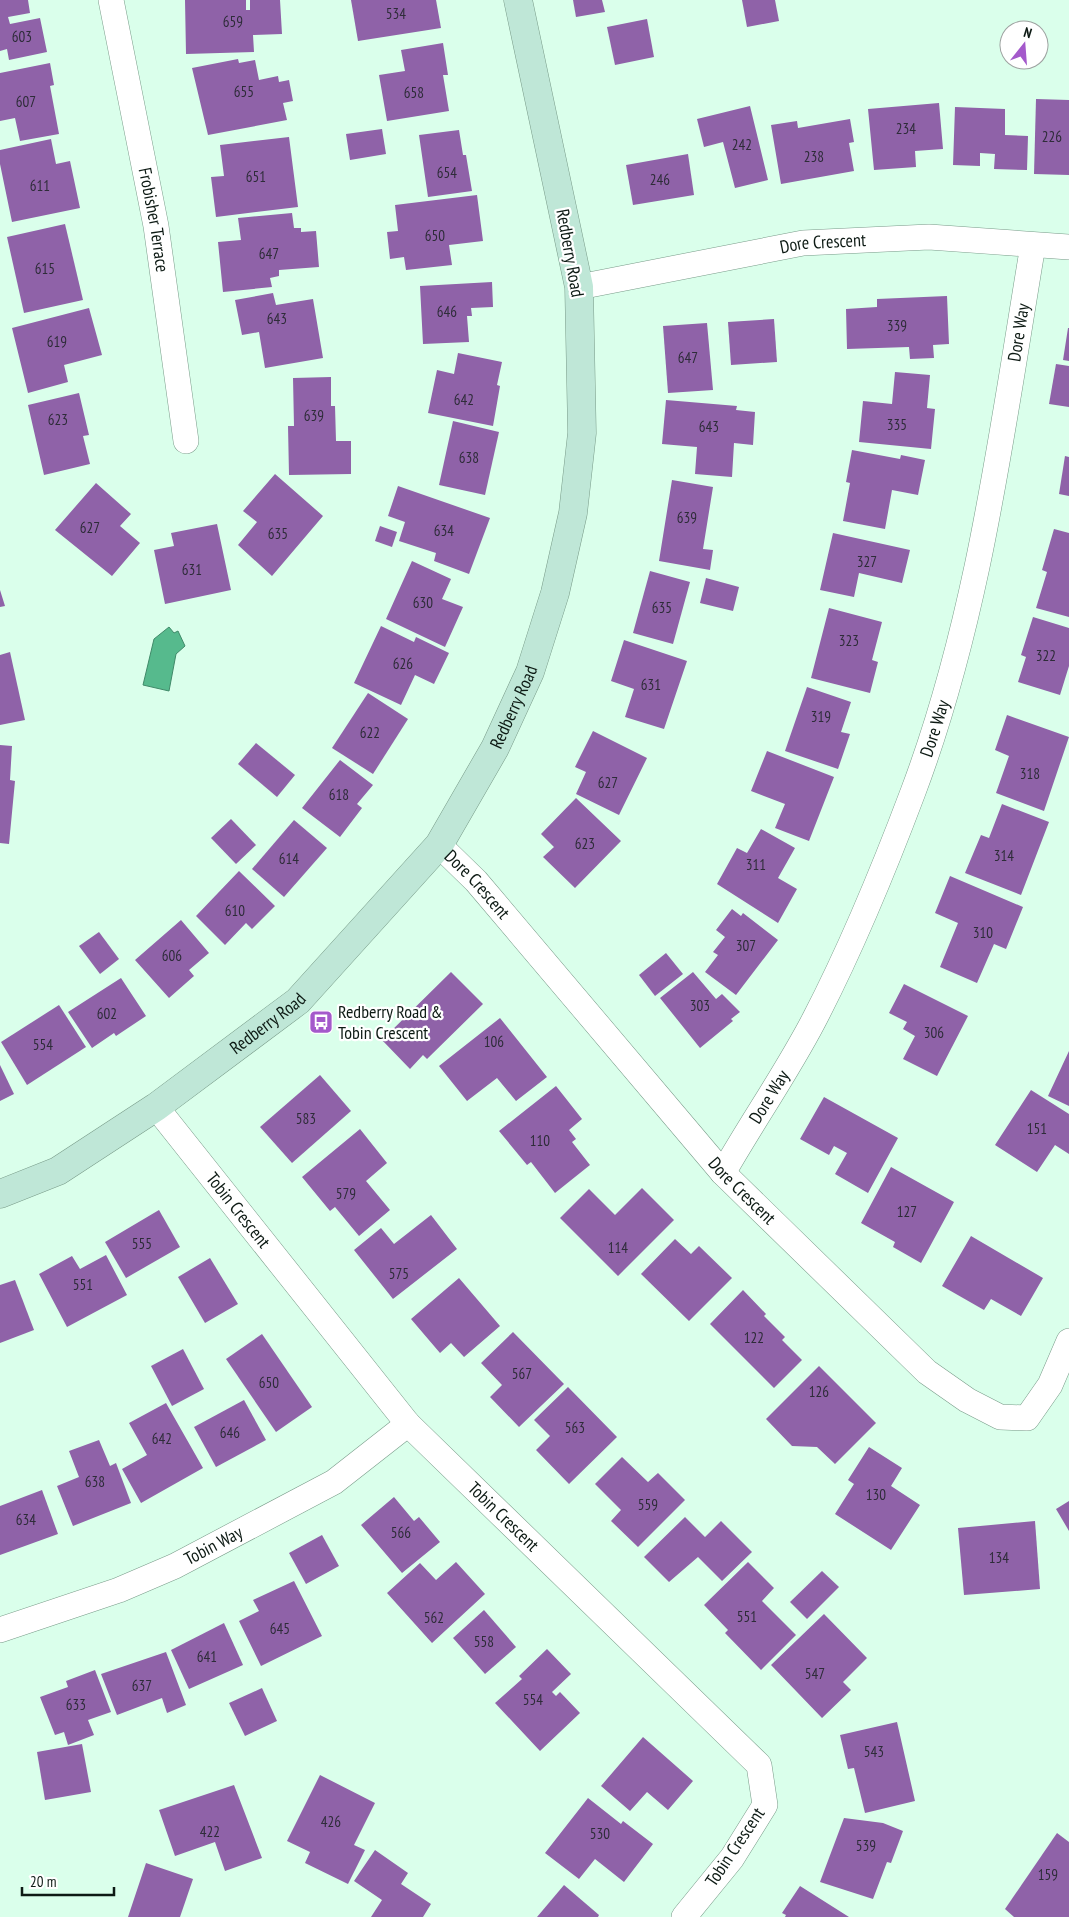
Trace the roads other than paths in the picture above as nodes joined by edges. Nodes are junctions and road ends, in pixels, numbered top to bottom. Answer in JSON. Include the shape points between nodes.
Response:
{"nodes":[{"id":1,"x":111,"y":0,"type":"edge"},
{"id":2,"x":518,"y":0,"type":"edge"},
{"id":3,"x":1033,"y":245,"type":"junction"},
{"id":4,"x":1069,"y":247,"type":"edge"},
{"id":5,"x":579,"y":287,"type":"junction"},
{"id":6,"x":186,"y":441,"type":"dead end"},
{"id":7,"x":438,"y":845,"type":"junction"},
{"id":8,"x":156,"y":1107,"type":"junction"},
{"id":9,"x":723,"y":1173,"type":"junction"},
{"id":10,"x":0,"y":1194,"type":"edge"},
{"id":11,"x":1069,"y":1341,"type":"edge"},
{"id":12,"x":408,"y":1424,"type":"junction"},
{"id":13,"x":0,"y":1630,"type":"edge"},
{"id":14,"x":684,"y":1917,"type":"edge"}],
"edges":[{"from":1,"to":6,"type":"street","name":"Frobisher Terrace","via":[[156,226]]},
{"from":2,"to":5,"type":"street","name":"Redberry Road"},
{"from":3,"to":4,"type":"street","name":"Dore Crescent"},
{"from":3,"to":5,"type":"street","name":"Dore Crescent","via":[[929,237],[803,243]]},
{"from":3,"to":9,"type":"street","name":"Dore Way","via":[[981,554],[951,674],[914,790],[867,906],[814,1020]]},
{"from":5,"to":7,"type":"street","name":"Redberry Road","via":[[582,433],[573,514],[555,593],[530,672],[495,748]]},
{"from":7,"to":8,"type":"street","name":"Redberry Road","via":[[298,1001]]},
{"from":7,"to":9,"type":"street","name":"Dore Crescent","via":[[476,881]]},
{"from":8,"to":10,"type":"street","name":"Redberry Road","via":[[58,1171]]},
{"from":8,"to":12,"type":"street","name":"Tobin Crescent"},
{"from":9,"to":11,"type":"street","name":"Dore Crescent","via":[[927,1372],[967,1400],[1000,1417],[1027,1418],[1050,1386]]},
{"from":12,"to":13,"type":"street","name":"Tobin Way","via":[[334,1482],[183,1561],[120,1590]]},
{"from":12,"to":14,"type":"street","name":"Tobin Crescent","via":[[759,1765],[766,1805],[732,1858]]}]}
